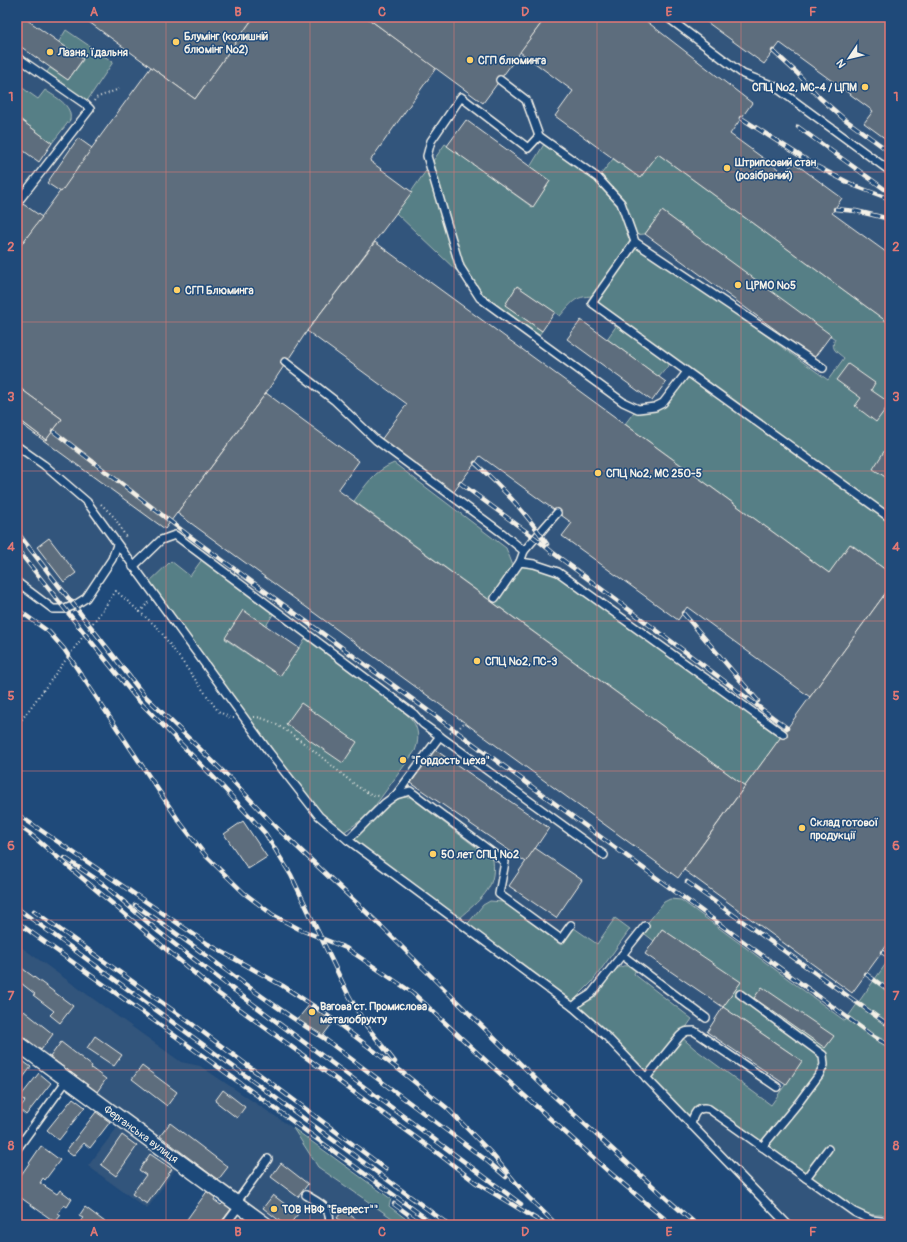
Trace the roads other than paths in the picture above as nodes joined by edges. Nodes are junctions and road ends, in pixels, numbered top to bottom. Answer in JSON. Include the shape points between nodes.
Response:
{"nodes":[{"id":1,"x":667,"y":17,"type":"edge"},
{"id":2,"x":17,"y":57,"type":"edge"},
{"id":3,"x":500,"y":80,"type":"dead end"},
{"id":4,"x":539,"y":136,"type":"junction"},
{"id":5,"x":890,"y":171,"type":"edge"},
{"id":6,"x":17,"y":203,"type":"edge"},
{"id":7,"x":635,"y":242,"type":"junction"},
{"id":8,"x":285,"y":362,"type":"dead end"},
{"id":9,"x":823,"y":368,"type":"dead end"},
{"id":10,"x":687,"y":372,"type":"junction"},
{"id":11,"x":17,"y":446,"type":"edge"},
{"id":12,"x":557,"y":513,"type":"dead end"},
{"id":13,"x":890,"y":518,"type":"edge"},
{"id":14,"x":117,"y":544,"type":"junction"},
{"id":15,"x":524,"y":551,"type":"junction"},
{"id":16,"x":520,"y":562,"type":"junction"},
{"id":17,"x":133,"y":567,"type":"junction"},
{"id":18,"x":17,"y":582,"type":"edge"},
{"id":19,"x":495,"y":598,"type":"dead end"},
{"id":20,"x":783,"y":734,"type":"dead end"},
{"id":21,"x":440,"y":736,"type":"junction"},
{"id":22,"x":396,"y":795,"type":"junction"},
{"id":23,"x":348,"y":840,"type":"junction"},
{"id":24,"x":604,"y":855,"type":"dead end"},
{"id":25,"x":571,"y":926,"type":"dead end"},
{"id":26,"x":645,"y":926,"type":"dead end"},
{"id":27,"x":622,"y":955,"type":"junction"},
{"id":28,"x":740,"y":994,"type":"dead end"},
{"id":29,"x":573,"y":1007,"type":"junction"},
{"id":30,"x":706,"y":1018,"type":"dead end"},
{"id":31,"x":17,"y":1043,"type":"edge"},
{"id":32,"x":646,"y":1078,"type":"junction"},
{"id":33,"x":67,"y":1080,"type":"junction"},
{"id":34,"x":777,"y":1086,"type":"dead end"},
{"id":35,"x":691,"y":1126,"type":"junction"},
{"id":36,"x":762,"y":1147,"type":"junction"},
{"id":37,"x":17,"y":1149,"type":"edge"},
{"id":38,"x":828,"y":1149,"type":"dead end"},
{"id":39,"x":268,"y":1159,"type":"dead end"},
{"id":40,"x":806,"y":1178,"type":"junction"},
{"id":41,"x":306,"y":1195,"type":"dead end"},
{"id":42,"x":236,"y":1203,"type":"junction"},
{"id":43,"x":890,"y":1222,"type":"edge"},
{"id":44,"x":225,"y":1225,"type":"edge"},
{"id":45,"x":266,"y":1225,"type":"edge"},
{"id":46,"x":329,"y":1225,"type":"edge"},
{"id":47,"x":788,"y":1225,"type":"edge"}],
"edges":[{"from":1,"to":5,"type":"lane","via":[[743,74],[774,86]]},
{"from":2,"to":6,"type":"lane","via":[[90,109]]},
{"from":3,"to":4,"type":"lane","via":[[526,100]]},
{"from":4,"to":7,"type":"lane","via":[[598,178],[621,203]]},
{"from":4,"to":10,"type":"lane","via":[[528,148],[461,97],[431,141],[426,156],[460,267],[468,280],[480,298],[623,402],[638,409],[655,407],[663,403]]},
{"from":7,"to":9,"type":"lane"},
{"from":7,"to":10,"type":"lane","via":[[592,303]]},
{"from":8,"to":15,"type":"lane","via":[[334,400],[376,440]]},
{"from":10,"to":13,"type":"lane"},
{"from":11,"to":14,"type":"lane","via":[[44,465],[87,502]]},
{"from":12,"to":15,"type":"lane"},
{"from":14,"to":17,"type":"lane"},
{"from":14,"to":18,"type":"lane","via":[[112,559],[86,598],[65,609],[53,609]]},
{"from":15,"to":16,"type":"lane"},
{"from":16,"to":19,"type":"lane"},
{"from":16,"to":20,"type":"lane","via":[[558,572]]},
{"from":17,"to":21,"type":"lane","via":[[161,540],[175,535]]},
{"from":17,"to":23,"type":"lane","via":[[319,816]]},
{"from":21,"to":22,"type":"lane"},
{"from":21,"to":24,"type":"lane"},
{"from":22,"to":23,"type":"lane"},
{"from":22,"to":25,"type":"lane","via":[[410,791],[505,862],[499,894],[561,939]]},
{"from":23,"to":29,"type":"lane"},
{"from":26,"to":27,"type":"lane"},
{"from":27,"to":29,"type":"lane","via":[[591,994]]},
{"from":27,"to":30,"type":"lane"},
{"from":28,"to":36,"type":"lane","via":[[823,1054],[824,1065],[819,1075]]},
{"from":29,"to":32,"type":"lane","via":[[607,1037]]},
{"from":31,"to":33,"type":"street","name":"Ферганська вулиця"},
{"from":32,"to":34,"type":"lane","via":[[684,1031],[694,1031]]},
{"from":32,"to":35,"type":"lane"},
{"from":33,"to":37,"type":"lane"},
{"from":33,"to":42,"type":"street","name":"Ферганська вулиця"},
{"from":35,"to":36,"type":"lane","via":[[694,1114],[704,1107],[709,1108]]},
{"from":35,"to":47,"type":"lane"},
{"from":36,"to":40,"type":"lane"},
{"from":38,"to":40,"type":"lane"},
{"from":39,"to":42,"type":"lane"},
{"from":40,"to":43,"type":"lane","via":[[863,1217]]},
{"from":41,"to":46,"type":"lane","via":[[326,1209],[330,1215]]},
{"from":42,"to":44,"type":"lane","via":[[237,1209]]},
{"from":42,"to":45,"type":"street","name":"Ферганська вулиця"}]}
